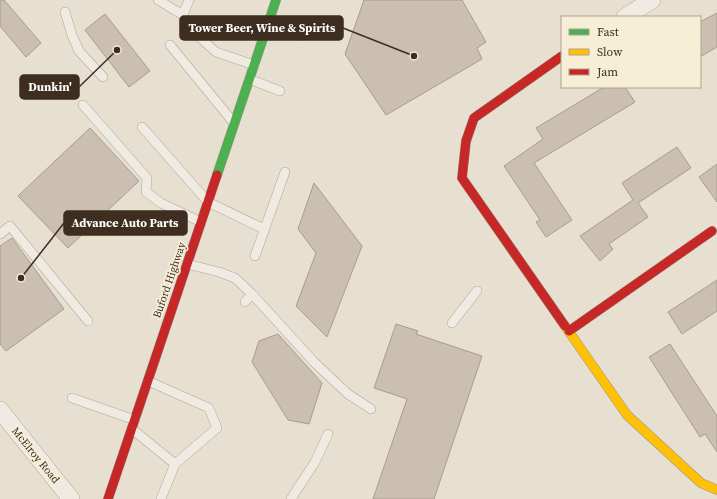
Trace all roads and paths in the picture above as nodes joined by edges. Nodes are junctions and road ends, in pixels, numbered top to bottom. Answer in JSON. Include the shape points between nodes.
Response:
{"nodes":[{"id":1,"x":158,"y":0,"type":"edge"},
{"id":2,"x":189,"y":0,"type":"edge"},
{"id":3,"x":276,"y":0,"type":"edge"},
{"id":4,"x":652,"y":0,"type":"edge"},
{"id":5,"x":65,"y":12,"type":"dead end"},
{"id":6,"x":183,"y":15,"type":"junction"},
{"id":7,"x":627,"y":16,"type":"edge"},
{"id":8,"x":268,"y":22,"type":"junction"},
{"id":9,"x":299,"y":36,"type":"dead end"},
{"id":10,"x":170,"y":45,"type":"dead end"},
{"id":11,"x":561,"y":57,"type":"edge"},
{"id":12,"x":254,"y":65,"type":"junction"},
{"id":13,"x":103,"y":77,"type":"dead end"},
{"id":14,"x":249,"y":79,"type":"junction"},
{"id":15,"x":280,"y":91,"type":"dead end"},
{"id":16,"x":83,"y":105,"type":"dead end"},
{"id":17,"x":234,"y":123,"type":"junction"},
{"id":18,"x":142,"y":127,"type":"dead end"},
{"id":19,"x":285,"y":172,"type":"dead end"},
{"id":20,"x":208,"y":202,"type":"junction"},
{"id":21,"x":201,"y":222,"type":"junction"},
{"id":22,"x":264,"y":229,"type":"junction"},
{"id":23,"x":712,"y":231,"type":"dead end"},
{"id":24,"x":0,"y":234,"type":"edge"},
{"id":25,"x":255,"y":256,"type":"dead end"},
{"id":26,"x":187,"y":264,"type":"junction"},
{"id":27,"x":477,"y":291,"type":"dead end"},
{"id":28,"x":252,"y":294,"type":"junction"},
{"id":29,"x":245,"y":302,"type":"dead end"},
{"id":30,"x":88,"y":322,"type":"dead end"},
{"id":31,"x":452,"y":323,"type":"dead end"},
{"id":32,"x":569,"y":331,"type":"junction"},
{"id":33,"x":148,"y":381,"type":"junction"},
{"id":34,"x":72,"y":398,"type":"dead end"},
{"id":35,"x":371,"y":409,"type":"dead end"},
{"id":36,"x":0,"y":410,"type":"edge"},
{"id":37,"x":134,"y":425,"type":"junction"},
{"id":38,"x":328,"y":434,"type":"dead end"},
{"id":39,"x":175,"y":464,"type":"junction"},
{"id":40,"x":717,"y":490,"type":"edge"},
{"id":41,"x":71,"y":499,"type":"edge"},
{"id":42,"x":108,"y":499,"type":"edge"},
{"id":43,"x":161,"y":499,"type":"edge"},
{"id":44,"x":291,"y":499,"type":"edge"}],
"edges":[{"from":1,"to":6,"type":"lane"},
{"from":2,"to":6,"type":"lane"},
{"from":3,"to":8,"type":"street","name":"Buford Highway"},
{"from":4,"to":7,"type":"street"},
{"from":5,"to":13,"type":"lane","via":[[79,51]]},
{"from":6,"to":12,"type":"lane","via":[[190,29],[216,52]]},
{"from":8,"to":9,"type":"lane"},
{"from":8,"to":12,"type":"street","name":"Buford Highway"},
{"from":10,"to":17,"type":"lane"},
{"from":11,"to":32,"type":"street","via":[[474,118],[466,141],[462,178]]},
{"from":12,"to":14,"type":"street","name":"Buford Highway"},
{"from":14,"to":15,"type":"lane"},
{"from":14,"to":17,"type":"street","name":"Buford Highway"},
{"from":16,"to":21,"type":"lane","via":[[146,178],[146,192],[161,203]]},
{"from":17,"to":20,"type":"street","name":"Buford Highway"},
{"from":18,"to":20,"type":"lane"},
{"from":19,"to":22,"type":"lane"},
{"from":20,"to":21,"type":"street","name":"Buford Highway"},
{"from":20,"to":22,"type":"lane"},
{"from":21,"to":26,"type":"street","name":"Buford Highway"},
{"from":22,"to":25,"type":"lane"},
{"from":23,"to":32,"type":"street"},
{"from":24,"to":30,"type":"lane","via":[[10,226]]},
{"from":26,"to":28,"type":"lane","via":[[235,278]]},
{"from":26,"to":33,"type":"street","name":"Buford Highway"},
{"from":27,"to":31,"type":"lane"},
{"from":28,"to":29,"type":"lane"},
{"from":28,"to":35,"type":"lane","via":[[315,363],[348,394]]},
{"from":32,"to":40,"type":"street","via":[[627,415],[701,483]]},
{"from":33,"to":37,"type":"street","name":"Buford Highway"},
{"from":33,"to":39,"type":"lane","via":[[209,408],[217,428]]},
{"from":34,"to":37,"type":"lane"},
{"from":36,"to":41,"type":"street","name":"McElroy Road"},
{"from":37,"to":39,"type":"lane"},
{"from":37,"to":42,"type":"street","name":"Buford Highway"},
{"from":38,"to":44,"type":"lane","via":[[315,462]]},
{"from":39,"to":43,"type":"lane"}]}
